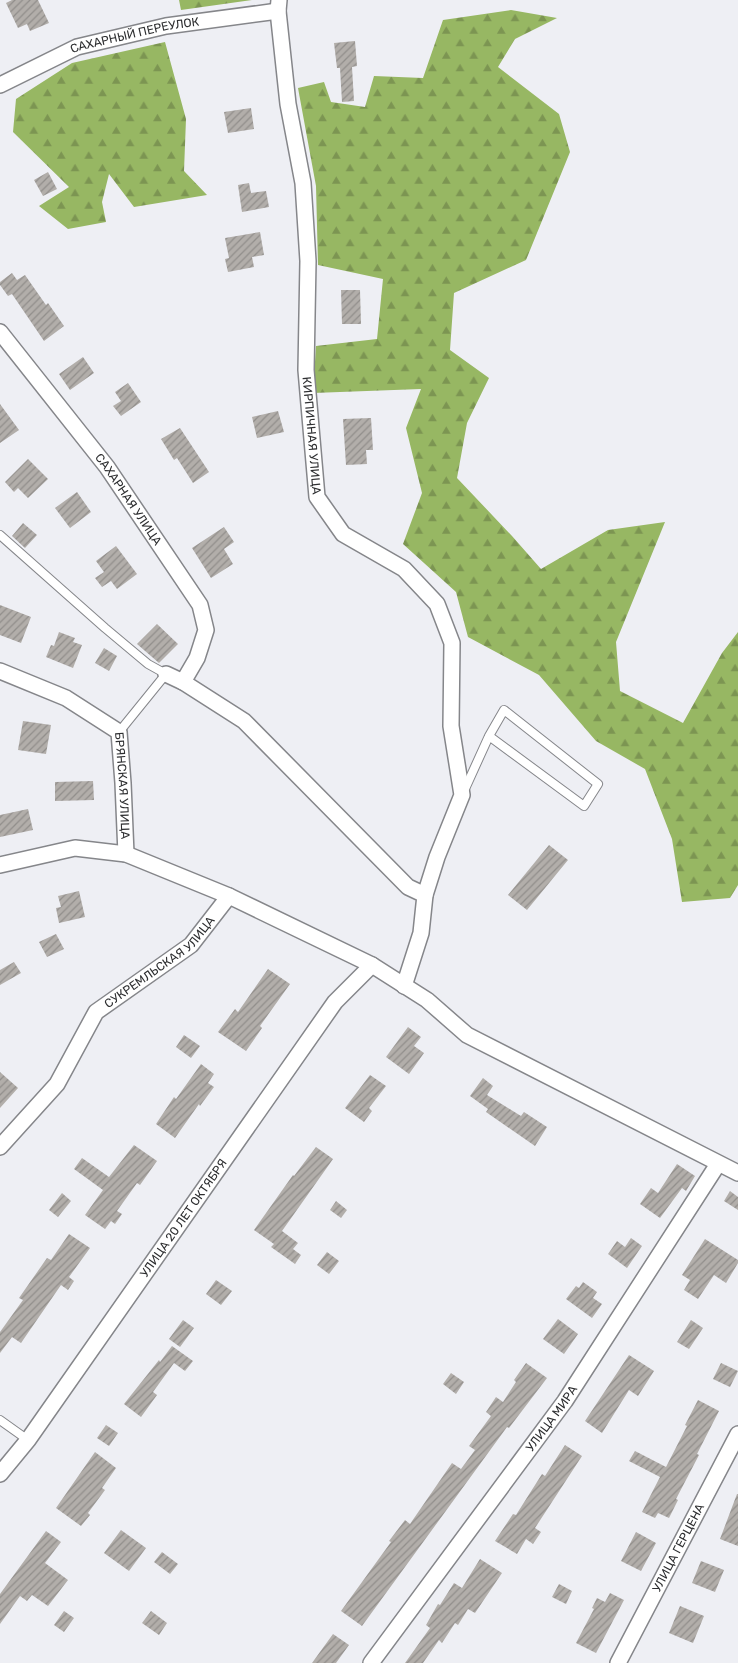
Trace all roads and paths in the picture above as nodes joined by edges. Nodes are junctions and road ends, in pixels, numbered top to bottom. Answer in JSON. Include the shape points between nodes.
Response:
{"nodes":[{"id":1,"x":279,"y":6,"type":"edge"},
{"id":2,"x":0,"y":85,"type":"edge"},
{"id":3,"x":0,"y":332,"type":"edge"},
{"id":4,"x":0,"y":535,"type":"edge"},
{"id":5,"x":0,"y":671,"type":"edge"},
{"id":6,"x":166,"y":674,"type":"junction"},
{"id":7,"x":183,"y":682,"type":"junction"},
{"id":8,"x":119,"y":732,"type":"junction"},
{"id":9,"x":490,"y":736,"type":"junction"},
{"id":10,"x":462,"y":795,"type":"junction"},
{"id":11,"x":126,"y":854,"type":"junction"},
{"id":12,"x":0,"y":865,"type":"edge"},
{"id":13,"x":425,"y":895,"type":"junction"},
{"id":14,"x":229,"y":896,"type":"junction"},
{"id":15,"x":372,"y":966,"type":"junction"},
{"id":16,"x":404,"y":986,"type":"junction"},
{"id":17,"x":0,"y":1147,"type":"edge"},
{"id":18,"x":718,"y":1164,"type":"junction"},
{"id":19,"x":738,"y":1174,"type":"edge"},
{"id":20,"x":0,"y":1420,"type":"edge"},
{"id":21,"x":738,"y":1434,"type":"edge"},
{"id":22,"x":28,"y":1440,"type":"junction"},
{"id":23,"x":0,"y":1474,"type":"edge"},
{"id":24,"x":371,"y":1663,"type":"edge"},
{"id":25,"x":618,"y":1663,"type":"edge"}],
"edges":[{"from":1,"to":2,"type":"street","name":"САХАРНЫЙ ПЕРЕУЛОК","via":[[166,26],[77,47]]},
{"from":1,"to":10,"type":"street","name":"КИРПИЧНАЯ УЛИЦА","via":[[288,104],[303,183],[308,261],[306,370],[317,497],[343,534],[404,570],[437,604],[452,643],[451,726]]},
{"from":3,"to":7,"type":"street","name":"САХАРНАЯ УЛИЦА","via":[[107,467],[200,604],[206,630],[197,658]]},
{"from":4,"to":6,"type":"lane","via":[[112,634],[148,664]]},
{"from":5,"to":8,"type":"street","name":"БРЯНСКАЯ УЛИЦА","via":[[66,698]]},
{"from":6,"to":7,"type":"street"},
{"from":6,"to":8,"type":"lane"},
{"from":7,"to":13,"type":"street","via":[[244,721],[408,887]]},
{"from":8,"to":11,"type":"street","name":"БРЯНСКАЯ УЛИЦА"},
{"from":9,"to":9,"type":"lane","via":[[584,806],[598,784],[504,710]]},
{"from":9,"to":10,"type":"lane"},
{"from":10,"to":13,"type":"street"},
{"from":11,"to":12,"type":"street","via":[[75,848]]},
{"from":11,"to":14,"type":"street"},
{"from":13,"to":16,"type":"street","via":[[421,933]]},
{"from":14,"to":15,"type":"street"},
{"from":14,"to":17,"type":"street","name":"СУКРЕМЛЬСКАЯ УЛИЦА","via":[[191,946],[96,1012],[57,1084]]},
{"from":15,"to":16,"type":"street"},
{"from":15,"to":22,"type":"street","name":"УЛИЦА 20 ЛЕТ ОКТЯБРЯ","via":[[335,1002]]},
{"from":16,"to":18,"type":"street","via":[[428,1000],[467,1035]]},
{"from":18,"to":19,"type":"street"},
{"from":18,"to":24,"type":"street","name":"УЛИЦА МИРА","via":[[565,1401]]},
{"from":20,"to":22,"type":"lane"},
{"from":21,"to":25,"type":"street","name":"УЛИЦА ГЕРЦЕНА"},
{"from":22,"to":23,"type":"street","name":"УЛИЦА 20 ЛЕТ ОКТЯБРЯ"}]}
